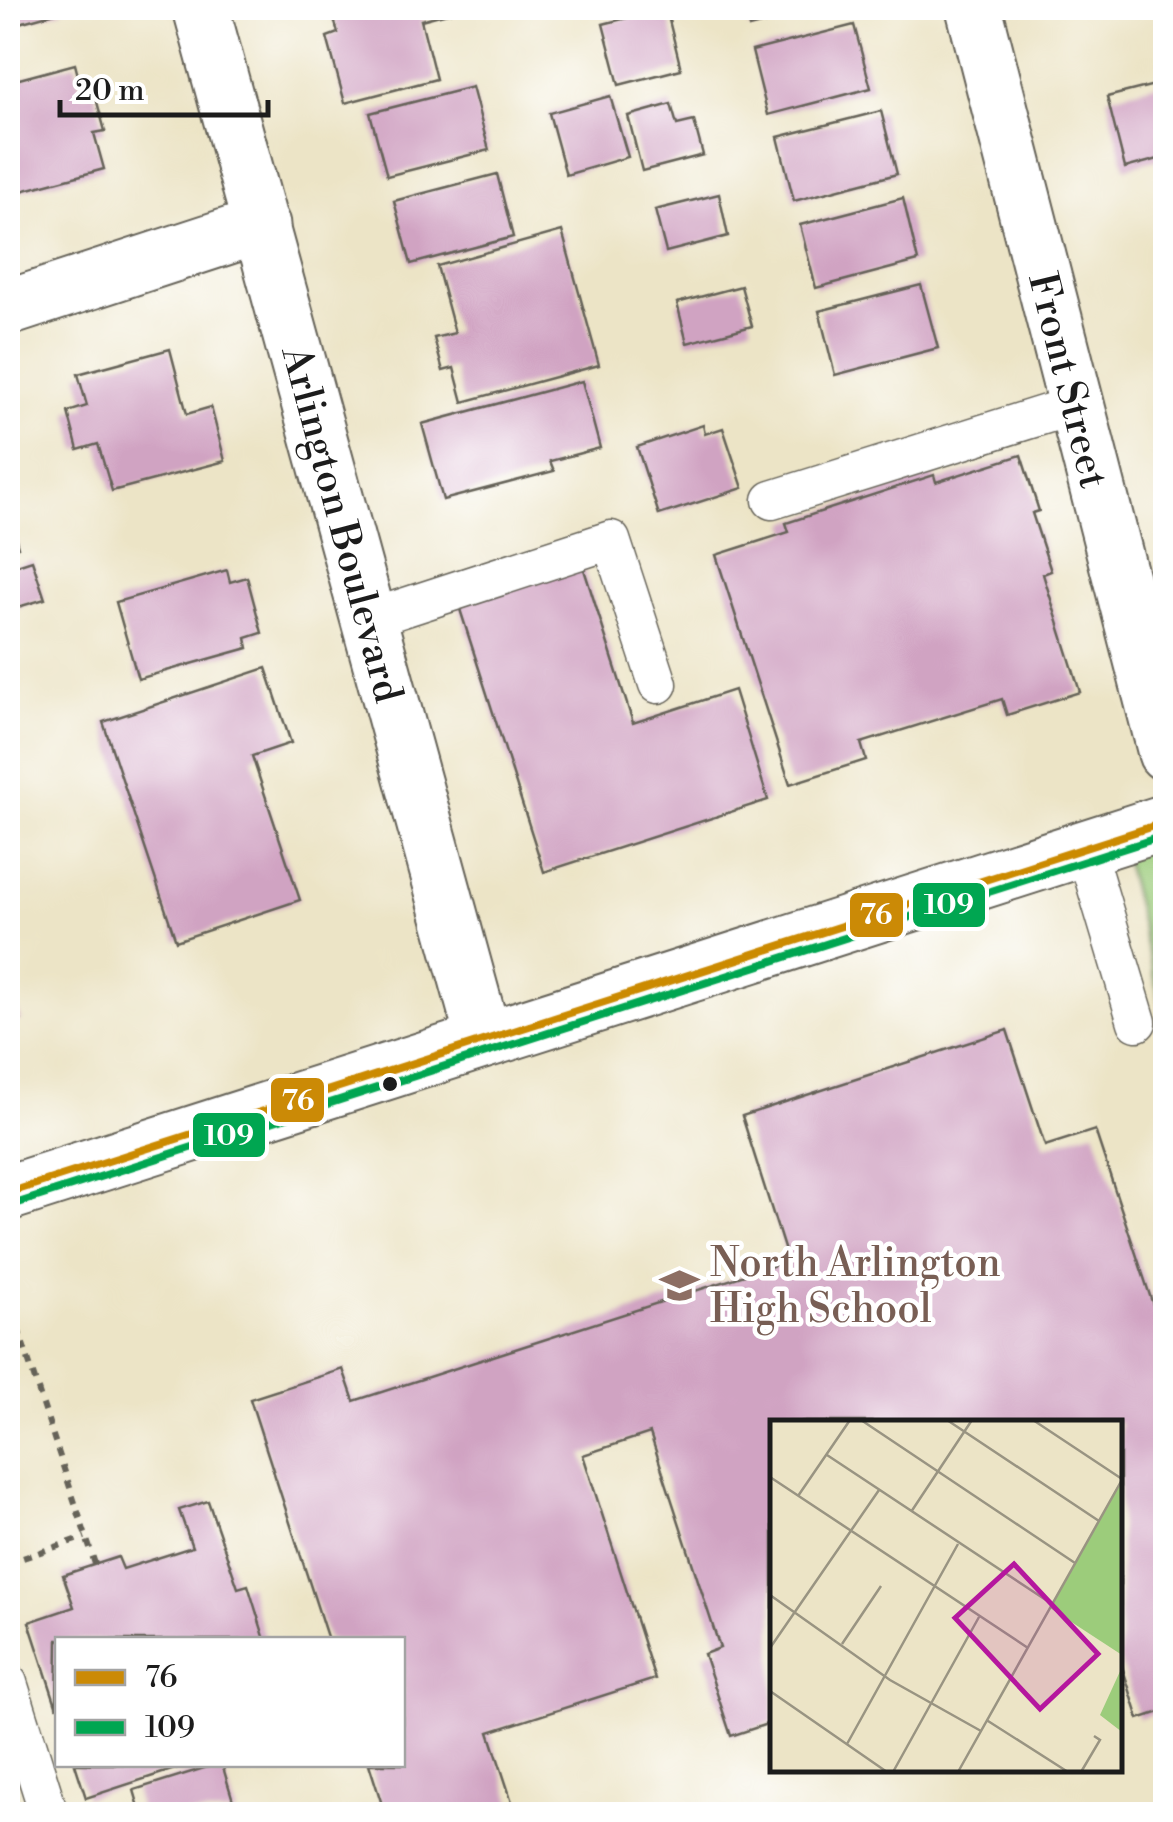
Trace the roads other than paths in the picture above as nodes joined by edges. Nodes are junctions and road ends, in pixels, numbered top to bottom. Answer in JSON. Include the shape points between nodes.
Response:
{"nodes":[{"id":1,"x":201,"y":8,"type":"edge"},
{"id":2,"x":974,"y":8,"type":"edge"},
{"id":3,"x":262,"y":226,"type":"junction"},
{"id":4,"x":8,"y":308,"type":"edge"},
{"id":5,"x":1076,"y":405,"type":"junction"},
{"id":6,"x":772,"y":500,"type":"dead end"},
{"id":7,"x":369,"y":619,"type":"junction"},
{"id":8,"x":658,"y":684,"type":"dead end"},
{"id":9,"x":1166,"y":753,"type":"edge"},
{"id":10,"x":1166,"y":822,"type":"edge"},
{"id":11,"x":1085,"y":848,"type":"junction"},
{"id":12,"x":1136,"y":1022,"type":"dead end"},
{"id":13,"x":484,"y":1040,"type":"junction"},
{"id":14,"x":8,"y":1193,"type":"edge"},
{"id":15,"x":8,"y":1684,"type":"edge"},
{"id":16,"x":42,"y":1813,"type":"edge"}],
"edges":[{"from":1,"to":3,"type":"street","name":"Arlington Boulevard"},
{"from":2,"to":5,"type":"street","name":"Front Street"},
{"from":3,"to":4,"type":"street"},
{"from":3,"to":7,"type":"street","name":"Arlington Boulevard"},
{"from":5,"to":6,"type":"lane"},
{"from":5,"to":9,"type":"street","name":"Front Street"},
{"from":7,"to":8,"type":"lane","via":[[611,540]]},
{"from":7,"to":13,"type":"street","name":"Arlington Boulevard"},
{"from":10,"to":11,"type":"street"},
{"from":11,"to":12,"type":"lane"},
{"from":11,"to":13,"type":"street"},
{"from":13,"to":14,"type":"street"},
{"from":15,"to":16,"type":"lane"}]}
